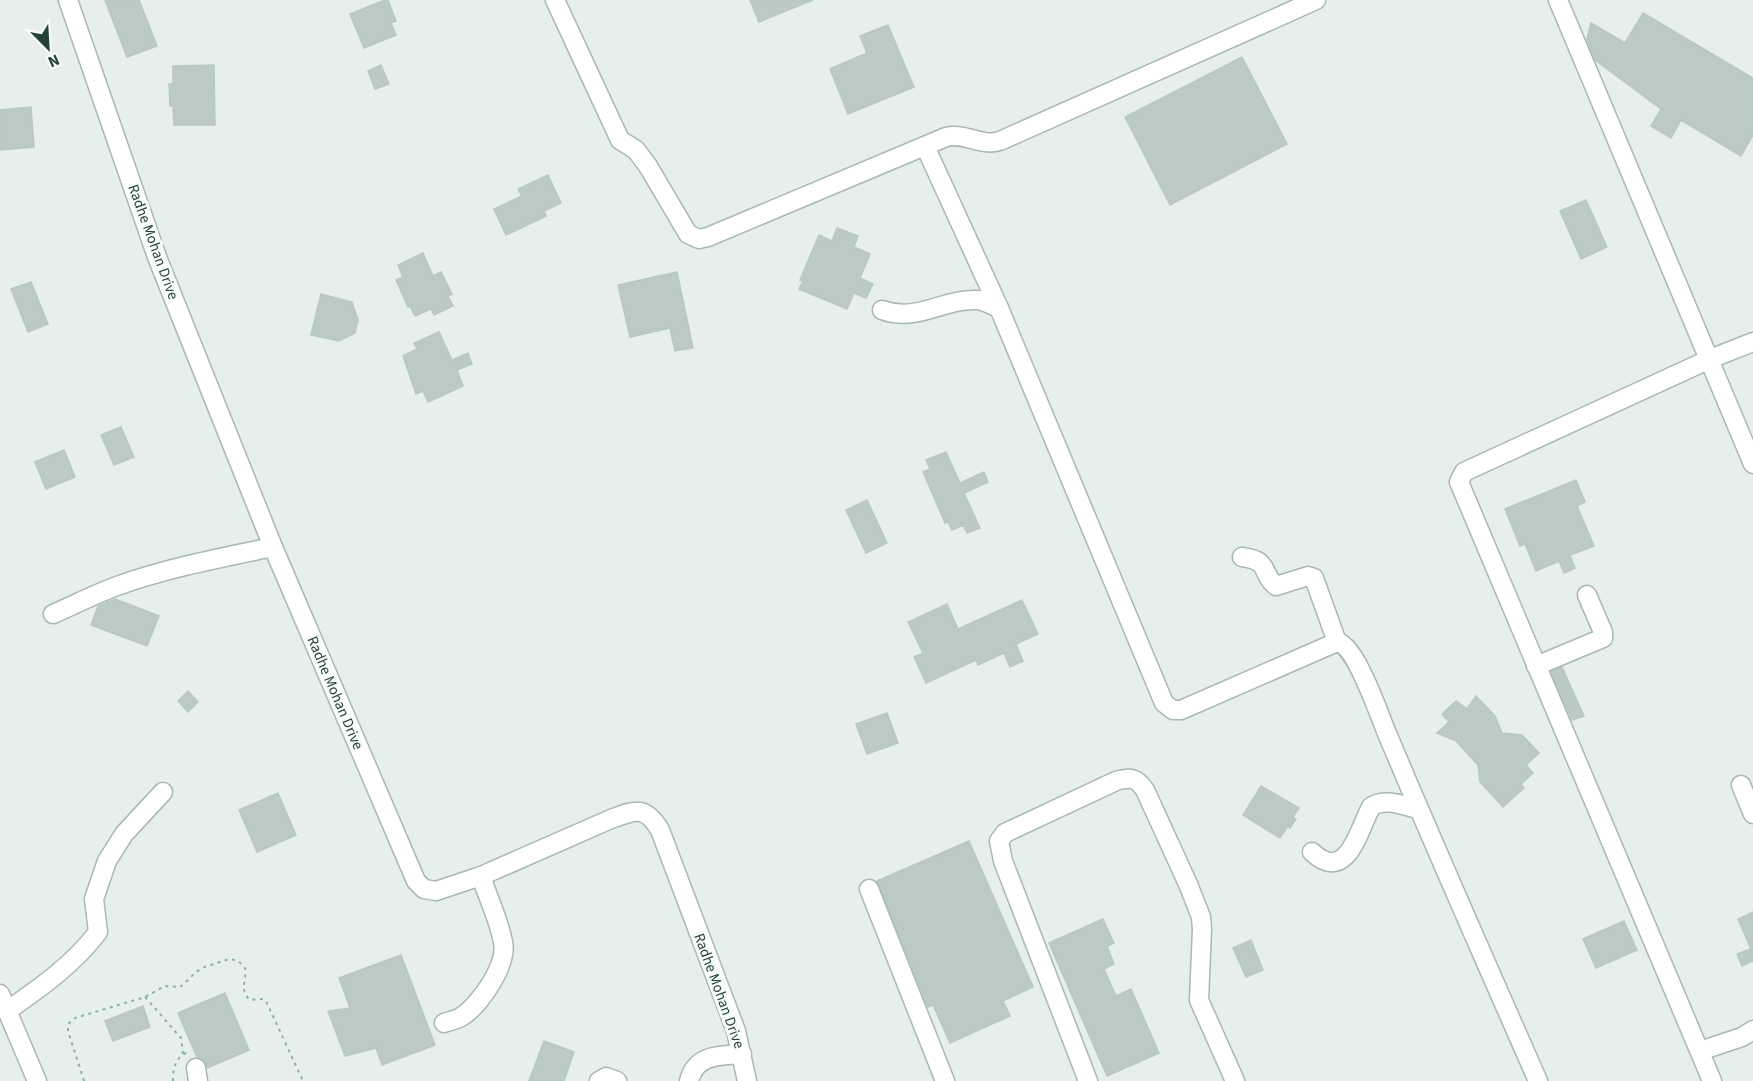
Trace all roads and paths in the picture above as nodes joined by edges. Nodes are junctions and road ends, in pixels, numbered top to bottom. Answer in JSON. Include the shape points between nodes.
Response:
{"nodes":[{"id":1,"x":68,"y":0,"type":"edge"},
{"id":2,"x":555,"y":0,"type":"edge"},
{"id":3,"x":1316,"y":0,"type":"edge"},
{"id":4,"x":1558,"y":0,"type":"edge"},
{"id":5,"x":925,"y":146,"type":"junction"},
{"id":6,"x":999,"y":308,"type":"junction"},
{"id":7,"x":882,"y":310,"type":"dead end"},
{"id":8,"x":1753,"y":342,"type":"edge"},
{"id":9,"x":1710,"y":359,"type":"junction"},
{"id":10,"x":1753,"y":464,"type":"edge"},
{"id":11,"x":273,"y":547,"type":"junction"},
{"id":12,"x":1242,"y":557,"type":"dead end"},
{"id":13,"x":1587,"y":595,"type":"dead end"},
{"id":14,"x":53,"y":614,"type":"dead end"},
{"id":15,"x":1337,"y":642,"type":"junction"},
{"id":16,"x":1536,"y":666,"type":"junction"},
{"id":17,"x":1741,"y":784,"type":"dead end"},
{"id":18,"x":163,"y":792,"type":"dead end"},
{"id":19,"x":1419,"y":809,"type":"junction"},
{"id":20,"x":1753,"y":814,"type":"edge"},
{"id":21,"x":1312,"y":852,"type":"dead end"},
{"id":22,"x":481,"y":876,"type":"junction"},
{"id":23,"x":869,"y":889,"type":"dead end"},
{"id":24,"x":145,"y":997,"type":"junction"},
{"id":25,"x":4,"y":1002,"type":"edge"},
{"id":26,"x":444,"y":1023,"type":"dead end"},
{"id":27,"x":1753,"y":1030,"type":"edge"},
{"id":28,"x":1700,"y":1051,"type":"junction"},
{"id":29,"x":183,"y":1054,"type":"dead end"},
{"id":30,"x":742,"y":1054,"type":"junction"},
{"id":31,"x":37,"y":1081,"type":"edge"},
{"id":32,"x":84,"y":1081,"type":"edge"},
{"id":33,"x":303,"y":1081,"type":"edge"},
{"id":34,"x":599,"y":1081,"type":"edge"},
{"id":35,"x":616,"y":1081,"type":"edge"},
{"id":36,"x":689,"y":1081,"type":"edge"},
{"id":37,"x":747,"y":1081,"type":"edge"},
{"id":38,"x":945,"y":1081,"type":"edge"},
{"id":39,"x":1088,"y":1081,"type":"edge"},
{"id":40,"x":1235,"y":1081,"type":"edge"},
{"id":41,"x":1538,"y":1081,"type":"edge"},
{"id":42,"x":1712,"y":1081,"type":"edge"}],
"edges":[{"from":1,"to":11,"type":"street","name":"Radhe Mohan Drive","via":[[157,257]]},
{"from":2,"to":5,"type":"street","via":[[620,140],[640,154],[694,238],[708,237]]},
{"from":3,"to":5,"type":"street","via":[[1000,141],[986,144],[952,135]]},
{"from":4,"to":9,"type":"street"},
{"from":5,"to":6,"type":"street"},
{"from":6,"to":7,"type":"street","via":[[978,300],[907,315]]},
{"from":6,"to":15,"type":"street","via":[[1168,708],[1187,708]]},
{"from":8,"to":9,"type":"street"},
{"from":9,"to":10,"type":"street"},
{"from":9,"to":16,"type":"street","via":[[1460,476],[1461,490]]},
{"from":11,"to":14,"type":"street","via":[[135,580]]},
{"from":11,"to":22,"type":"street","name":"Radhe Mohan Drive","via":[[416,881],[424,889],[436,891]]},
{"from":12,"to":15,"type":"street","via":[[1261,562],[1276,586],[1308,576],[1314,578]]},
{"from":13,"to":16,"type":"street","via":[[1603,638]]},
{"from":15,"to":19,"type":"street","via":[[1346,646],[1354,658]]},
{"from":16,"to":28,"type":"street"},
{"from":17,"to":20,"type":"street"},
{"from":18,"to":25,"type":"street","via":[[124,834],[107,861],[94,899],[98,932],[52,979]]},
{"from":19,"to":21,"type":"street","via":[[1376,803],[1346,856],[1330,862]]},
{"from":19,"to":41,"type":"street"},
{"from":22,"to":26,"type":"street","via":[[503,943],[502,961],[474,1006]]},
{"from":22,"to":30,"type":"street","name":"Radhe Mohan Drive","via":[[611,819],[632,812],[648,814],[660,830]]},
{"from":23,"to":38,"type":"street"},
{"from":24,"to":29,"type":"path","via":[[181,1038]]},
{"from":24,"to":32,"type":"path","via":[[75,1018],[68,1024]]},
{"from":24,"to":33,"type":"path","via":[[165,986],[180,987],[205,966],[233,958],[246,970],[244,995],[250,1000],[266,1001]]},
{"from":25,"to":31,"type":"street"},
{"from":27,"to":28,"type":"street"},
{"from":28,"to":42,"type":"street"},
{"from":30,"to":36,"type":"street","via":[[706,1059],[692,1071]]},
{"from":30,"to":37,"type":"street","name":"Radhe Mohan Drive"},
{"from":34,"to":35,"type":"street","via":[[606,1077]]},
{"from":39,"to":40,"type":"street","via":[[1003,861],[999,841],[1005,833],[1116,781],[1131,778],[1145,790],[1198,910],[1202,929],[1199,1000]]}]}
